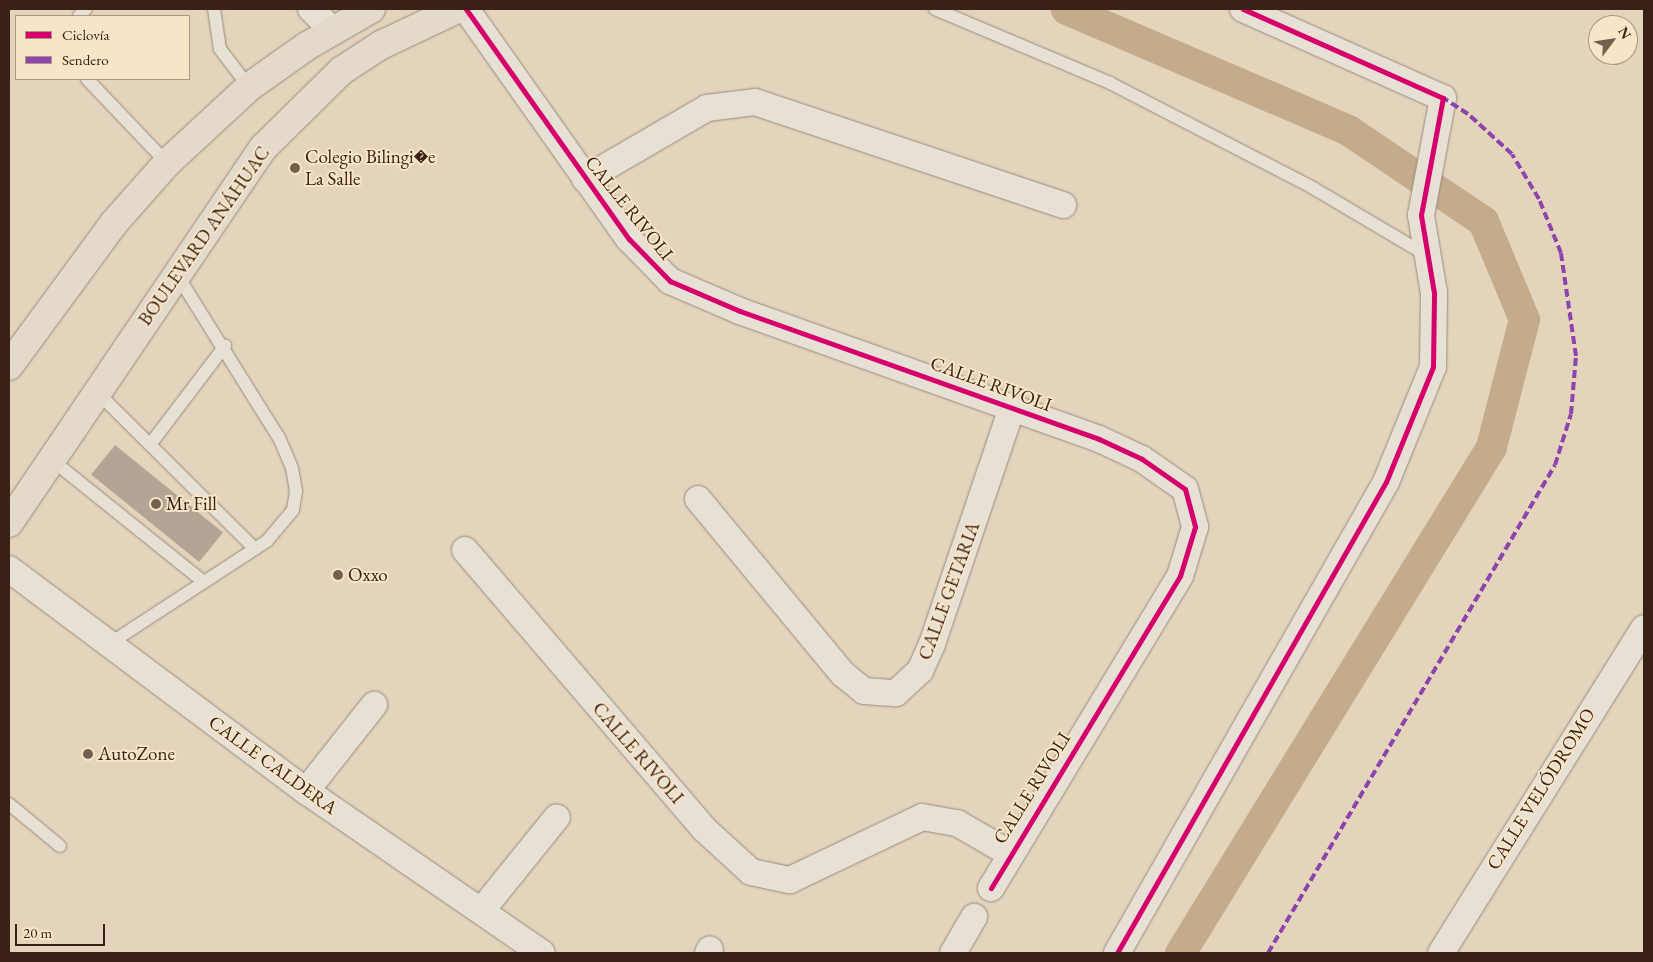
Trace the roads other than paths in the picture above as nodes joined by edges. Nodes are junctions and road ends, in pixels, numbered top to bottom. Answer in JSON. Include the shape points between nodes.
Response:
{"nodes":[{"id":1,"x":214,"y":9,"type":"edge"},
{"id":2,"x":311,"y":9,"type":"edge"},
{"id":3,"x":371,"y":9,"type":"edge"},
{"id":4,"x":457,"y":9,"type":"edge"},
{"id":5,"x":466,"y":9,"type":"edge"},
{"id":6,"x":935,"y":9,"type":"edge"},
{"id":7,"x":1243,"y":9,"type":"edge"},
{"id":8,"x":333,"y":30,"type":"junction"},
{"id":9,"x":88,"y":80,"type":"edge"},
{"id":10,"x":250,"y":88,"type":"junction"},
{"id":11,"x":167,"y":163,"type":"junction"},
{"id":12,"x":585,"y":179,"type":"junction"},
{"id":13,"x":1063,"y":205,"type":"dead end"},
{"id":14,"x":1428,"y":256,"type":"junction"},
{"id":15,"x":176,"y":273,"type":"junction"},
{"id":16,"x":224,"y":346,"type":"junction"},
{"id":17,"x":9,"y":366,"type":"edge"},
{"id":18,"x":97,"y":392,"type":"junction"},
{"id":19,"x":1012,"y":406,"type":"junction"},
{"id":20,"x":152,"y":442,"type":"junction"},
{"id":21,"x":52,"y":460,"type":"junction"},
{"id":22,"x":698,"y":500,"type":"dead end"},
{"id":23,"x":9,"y":523,"type":"edge"},
{"id":24,"x":255,"y":549,"type":"junction"},
{"id":25,"x":465,"y":550,"type":"dead end"},
{"id":26,"x":9,"y":569,"type":"edge"},
{"id":27,"x":204,"y":582,"type":"junction"},
{"id":28,"x":1644,"y":628,"type":"edge"},
{"id":29,"x":109,"y":644,"type":"junction"},
{"id":30,"x":374,"y":705,"type":"dead end"},
{"id":31,"x":306,"y":791,"type":"junction"},
{"id":32,"x":9,"y":804,"type":"edge"},
{"id":33,"x":556,"y":817,"type":"dead end"},
{"id":34,"x":60,"y":846,"type":"dead end"},
{"id":35,"x":1009,"y":853,"type":"junction"},
{"id":36,"x":991,"y":888,"type":"dead end"},
{"id":37,"x":482,"y":910,"type":"junction"},
{"id":38,"x":974,"y":916,"type":"dead end"},
{"id":39,"x":542,"y":953,"type":"edge"},
{"id":40,"x":953,"y":953,"type":"edge"},
{"id":41,"x":1117,"y":953,"type":"edge"},
{"id":42,"x":1441,"y":953,"type":"edge"}],
"edges":[{"from":1,"to":10,"type":"lane","via":[[220,49]]},
{"from":2,"to":8,"type":"street"},
{"from":3,"to":8,"type":"main road"},
{"from":4,"to":15,"type":"main road","name":"BOULEVARD ANÁHUAC","via":[[374,50],[317,93],[264,147]]},
{"from":5,"to":12,"type":"street","name":"CALLE RIVOLI"},
{"from":6,"to":14,"type":"lane","via":[[1110,83],[1313,188]]},
{"from":7,"to":14,"type":"street","via":[[1442,98],[1421,215]]},
{"from":8,"to":10,"type":"main road"},
{"from":9,"to":11,"type":"lane"},
{"from":10,"to":11,"type":"main road"},
{"from":11,"to":17,"type":"main road","via":[[114,223]]},
{"from":12,"to":13,"type":"street","via":[[707,108],[755,102]]},
{"from":12,"to":19,"type":"street","name":"CALLE RIVOLI","via":[[647,261],[670,281],[731,308]]},
{"from":14,"to":41,"type":"street","via":[[1434,293],[1433,367],[1386,482]]},
{"from":15,"to":16,"type":"lane"},
{"from":15,"to":18,"type":"main road","name":"BOULEVARD ANÁHUAC"},
{"from":16,"to":20,"type":"lane"},
{"from":16,"to":24,"type":"lane","via":[[279,438],[296,490],[284,526]]},
{"from":18,"to":20,"type":"lane"},
{"from":18,"to":21,"type":"main road","name":"BOULEVARD ANÁHUAC"},
{"from":19,"to":22,"type":"street","name":"CALLE GETARIA","via":[[932,644],[920,671],[896,694],[864,691],[843,674]]},
{"from":19,"to":35,"type":"street","name":"CALLE RIVOLI","via":[[1099,439],[1168,474],[1185,489],[1195,526],[1180,576]]},
{"from":20,"to":24,"type":"lane"},
{"from":21,"to":23,"type":"main road","name":"BOULEVARD ANÁHUAC"},
{"from":21,"to":27,"type":"lane"},
{"from":24,"to":27,"type":"lane"},
{"from":25,"to":35,"type":"street","name":"CALLE RIVOLI","via":[[697,822],[751,872],[790,880],[922,817],[957,823]]},
{"from":26,"to":29,"type":"street","name":"CALLE CALDERA"},
{"from":27,"to":29,"type":"lane"},
{"from":28,"to":42,"type":"street","name":"CALLE VELÓDROMO"},
{"from":29,"to":31,"type":"street","name":"CALLE CALDERA"},
{"from":30,"to":31,"type":"street"},
{"from":31,"to":37,"type":"street","name":"CALLE CALDERA"},
{"from":32,"to":34,"type":"lane"},
{"from":33,"to":37,"type":"street"},
{"from":35,"to":36,"type":"street","name":"CALLE RIVOLI"},
{"from":37,"to":39,"type":"street","name":"CALLE CALDERA"},
{"from":38,"to":40,"type":"street"}]}
